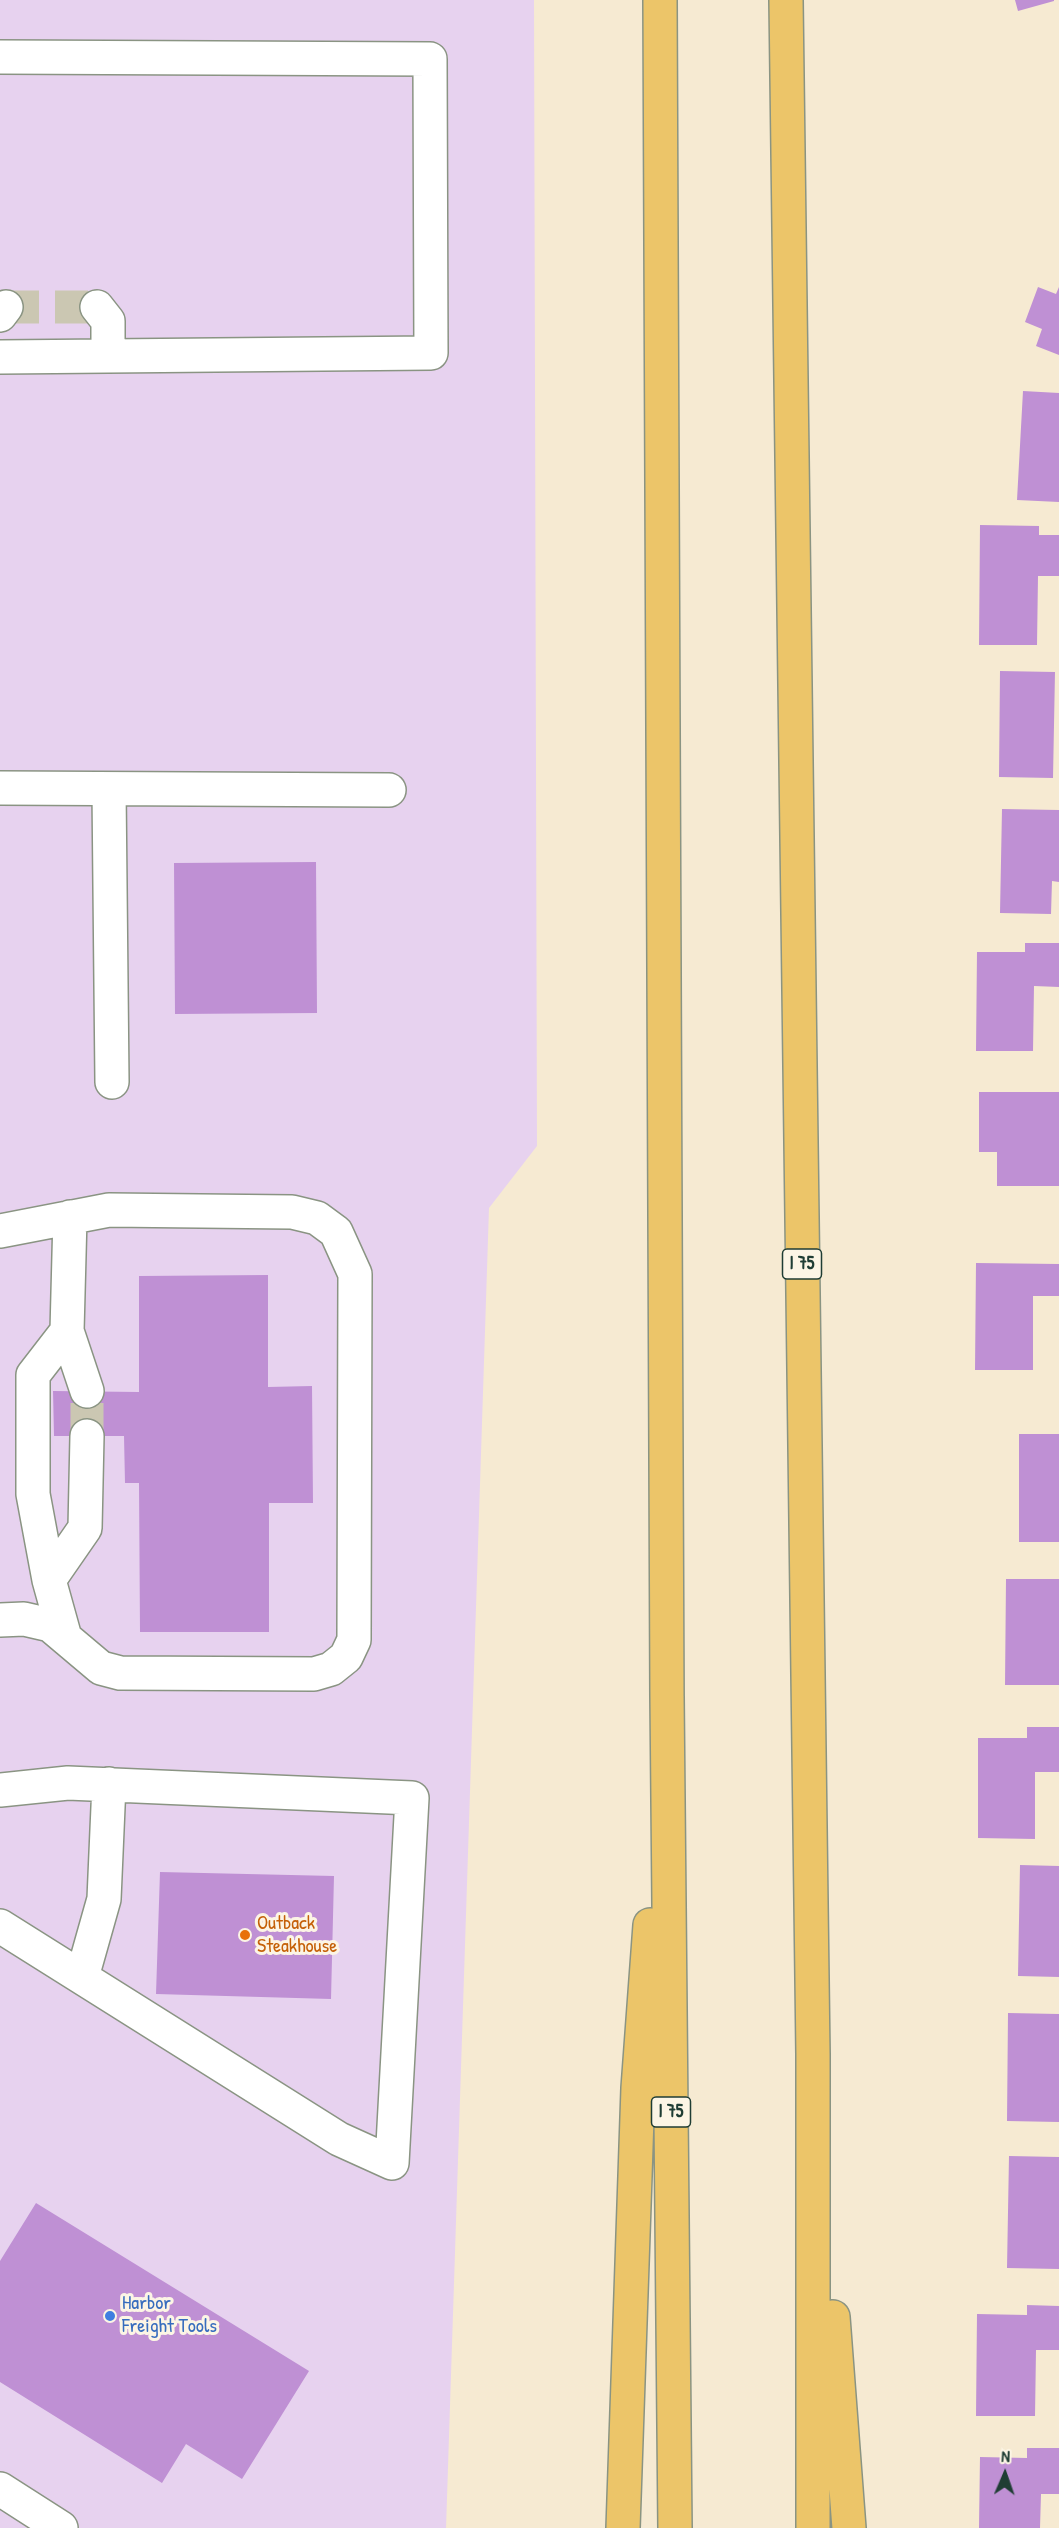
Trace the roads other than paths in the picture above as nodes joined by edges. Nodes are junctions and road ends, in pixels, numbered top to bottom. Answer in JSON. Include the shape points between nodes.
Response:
{"nodes":[{"id":1,"x":660,"y":0,"type":"edge"},
{"id":2,"x":786,"y":0,"type":"edge"},
{"id":3,"x":0,"y":57,"type":"edge"},
{"id":4,"x":98,"y":307,"type":"dead end"},
{"id":5,"x":108,"y":356,"type":"junction"},
{"id":6,"x":0,"y":357,"type":"edge"},
{"id":7,"x":0,"y":788,"type":"edge"},
{"id":8,"x":109,"y":789,"type":"junction"},
{"id":9,"x":389,"y":790,"type":"dead end"},
{"id":10,"x":112,"y":1082,"type":"dead end"},
{"id":11,"x":70,"y":1217,"type":"junction"},
{"id":12,"x":0,"y":1231,"type":"edge"},
{"id":13,"x":68,"y":1330,"type":"junction"},
{"id":14,"x":87,"y":1391,"type":"tunnel mouth"},
{"id":15,"x":87,"y":1436,"type":"tunnel mouth"},
{"id":16,"x":49,"y":1580,"type":"junction"},
{"id":17,"x":0,"y":1620,"type":"edge"},
{"id":18,"x":64,"y":1634,"type":"junction"},
{"id":19,"x":667,"y":1696,"type":"junction"},
{"id":20,"x":109,"y":1784,"type":"junction"},
{"id":21,"x":0,"y":1790,"type":"edge"},
{"id":22,"x":0,"y":1926,"type":"edge"},
{"id":23,"x":82,"y":1977,"type":"junction"},
{"id":24,"x":813,"y":2053,"type":"junction"},
{"id":25,"x":0,"y":2489,"type":"edge"},
{"id":26,"x":61,"y":2528,"type":"edge"},
{"id":27,"x":623,"y":2528,"type":"edge"},
{"id":28,"x":675,"y":2528,"type":"edge"},
{"id":29,"x":813,"y":2528,"type":"edge"},
{"id":30,"x":849,"y":2528,"type":"edge"}],
"edges":[{"from":1,"to":19,"type":"highway","number":"I 75"},
{"from":2,"to":24,"type":"highway","number":"I 75"},
{"from":3,"to":5,"type":"lane","via":[[430,59],[431,353]]},
{"from":4,"to":5,"type":"lane","via":[[108,321]]},
{"from":5,"to":6,"type":"lane"},
{"from":7,"to":8,"type":"lane"},
{"from":8,"to":9,"type":"lane"},
{"from":8,"to":10,"type":"lane"},
{"from":11,"to":12,"type":"lane"},
{"from":11,"to":13,"type":"lane"},
{"from":11,"to":18,"type":"lane","via":[[109,1210],[292,1212],[317,1218],[336,1232],[356,1274],[354,1640],[346,1657],[331,1669],[314,1674],[120,1673],[100,1668]]},
{"from":13,"to":14,"type":"lane"},
{"from":13,"to":16,"type":"lane","via":[[33,1375],[33,1494]]},
{"from":15,"to":16,"type":"lane","via":[[85,1528]]},
{"from":16,"to":18,"type":"lane"},
{"from":17,"to":18,"type":"lane","via":[[50,1624]]},
{"from":19,"to":27,"type":"highway","via":[[638,2088]]},
{"from":19,"to":28,"type":"highway","number":"I 75"},
{"from":20,"to":21,"type":"lane","via":[[68,1783]]},
{"from":20,"to":23,"type":"lane","via":[[104,1899]]},
{"from":20,"to":23,"type":"lane","via":[[412,1798],[392,2163],[339,2139]]},
{"from":22,"to":23,"type":"lane"},
{"from":24,"to":29,"type":"highway","number":"I 75"},
{"from":24,"to":30,"type":"highway"},
{"from":25,"to":26,"type":"lane"}]}
